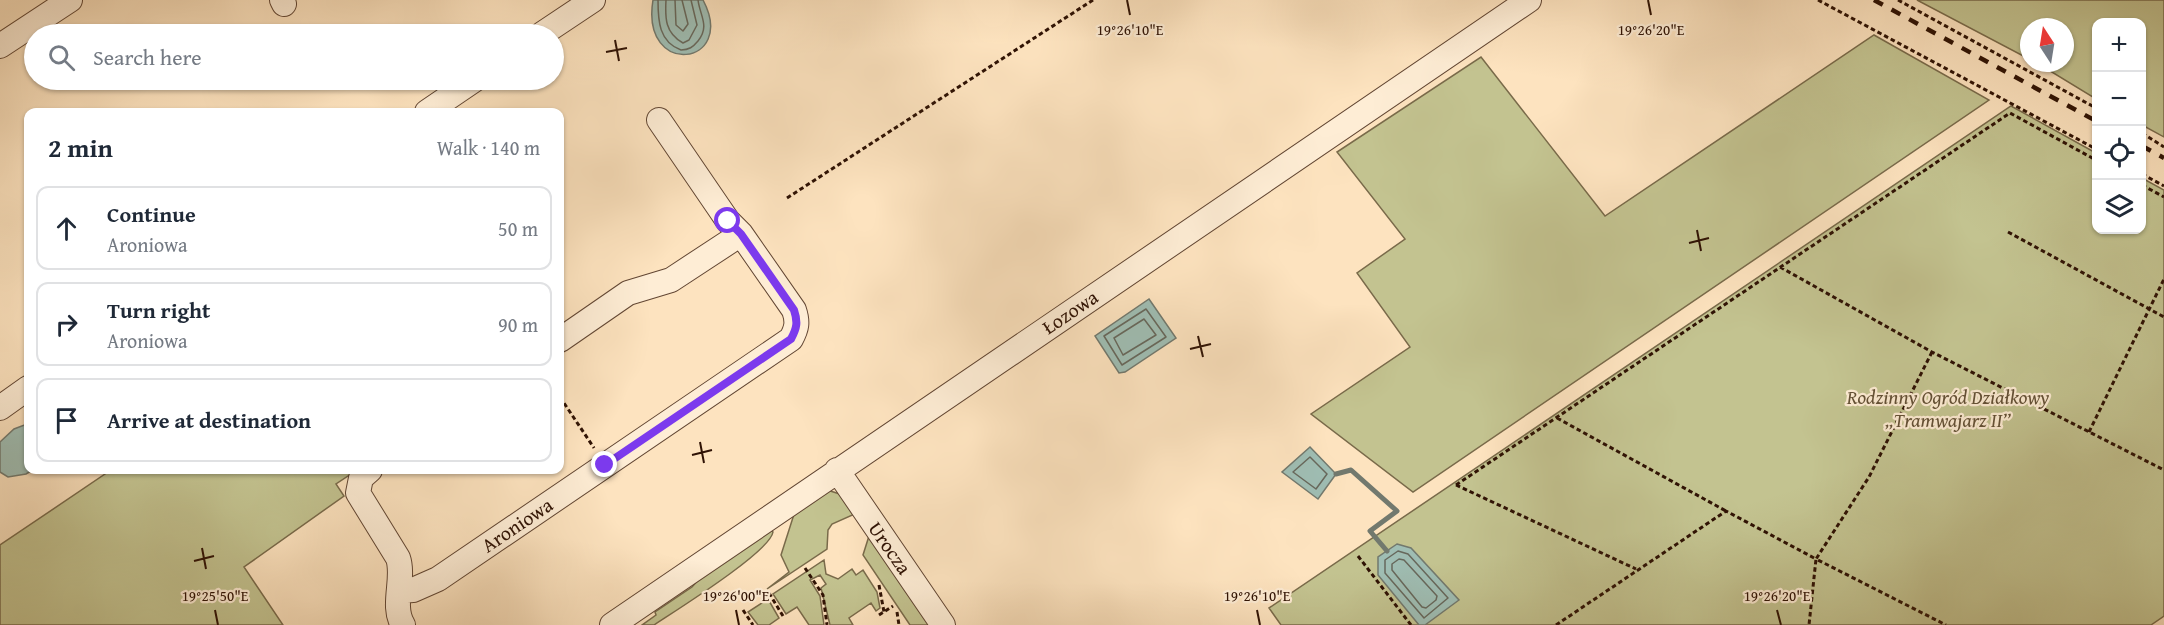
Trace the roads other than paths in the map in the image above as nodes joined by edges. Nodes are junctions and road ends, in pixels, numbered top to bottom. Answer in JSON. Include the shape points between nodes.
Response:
{"nodes":[{"id":1,"x":70,"y":0,"type":"edge"},
{"id":2,"x":593,"y":0,"type":"edge"},
{"id":3,"x":1529,"y":0,"type":"edge"},
{"id":4,"x":33,"y":24,"type":"edge"},
{"id":5,"x":557,"y":24,"type":"edge"},
{"id":6,"x":24,"y":30,"type":"edge"},
{"id":7,"x":0,"y":46,"type":"edge"},
{"id":8,"x":459,"y":90,"type":"edge"},
{"id":9,"x":433,"y":108,"type":"edge"},
{"id":10,"x":659,"y":120,"type":"dead end"},
{"id":11,"x":741,"y":234,"type":"junction"},
{"id":12,"x":564,"y":337,"type":"edge"},
{"id":13,"x":24,"y":390,"type":"edge"},
{"id":14,"x":2,"y":403,"type":"edge"},
{"id":15,"x":837,"y":470,"type":"junction"},
{"id":16,"x":365,"y":474,"type":"edge"},
{"id":17,"x":400,"y":591,"type":"junction"},
{"id":18,"x":403,"y":625,"type":"edge"},
{"id":19,"x":612,"y":625,"type":"edge"},
{"id":20,"x":943,"y":625,"type":"edge"}],
"edges":[{"from":1,"to":4,"type":"street"},
{"from":2,"to":5,"type":"street"},
{"from":3,"to":15,"type":"street","name":"Łozowa"},
{"from":6,"to":7,"type":"street"},
{"from":8,"to":9,"type":"street"},
{"from":10,"to":11,"type":"street","name":"Aroniowa"},
{"from":11,"to":12,"type":"street","via":[[671,280],[628,293]]},
{"from":11,"to":17,"type":"street","name":"Aroniowa","via":[[794,310],[798,320],[791,339],[438,579]]},
{"from":13,"to":14,"type":"street"},
{"from":15,"to":19,"type":"street","name":"Łozowa"},
{"from":15,"to":20,"type":"street","name":"Urocza"},
{"from":16,"to":17,"type":"street","via":[[360,478],[358,493],[398,558]]},
{"from":17,"to":18,"type":"street","via":[[399,615]]}]}
